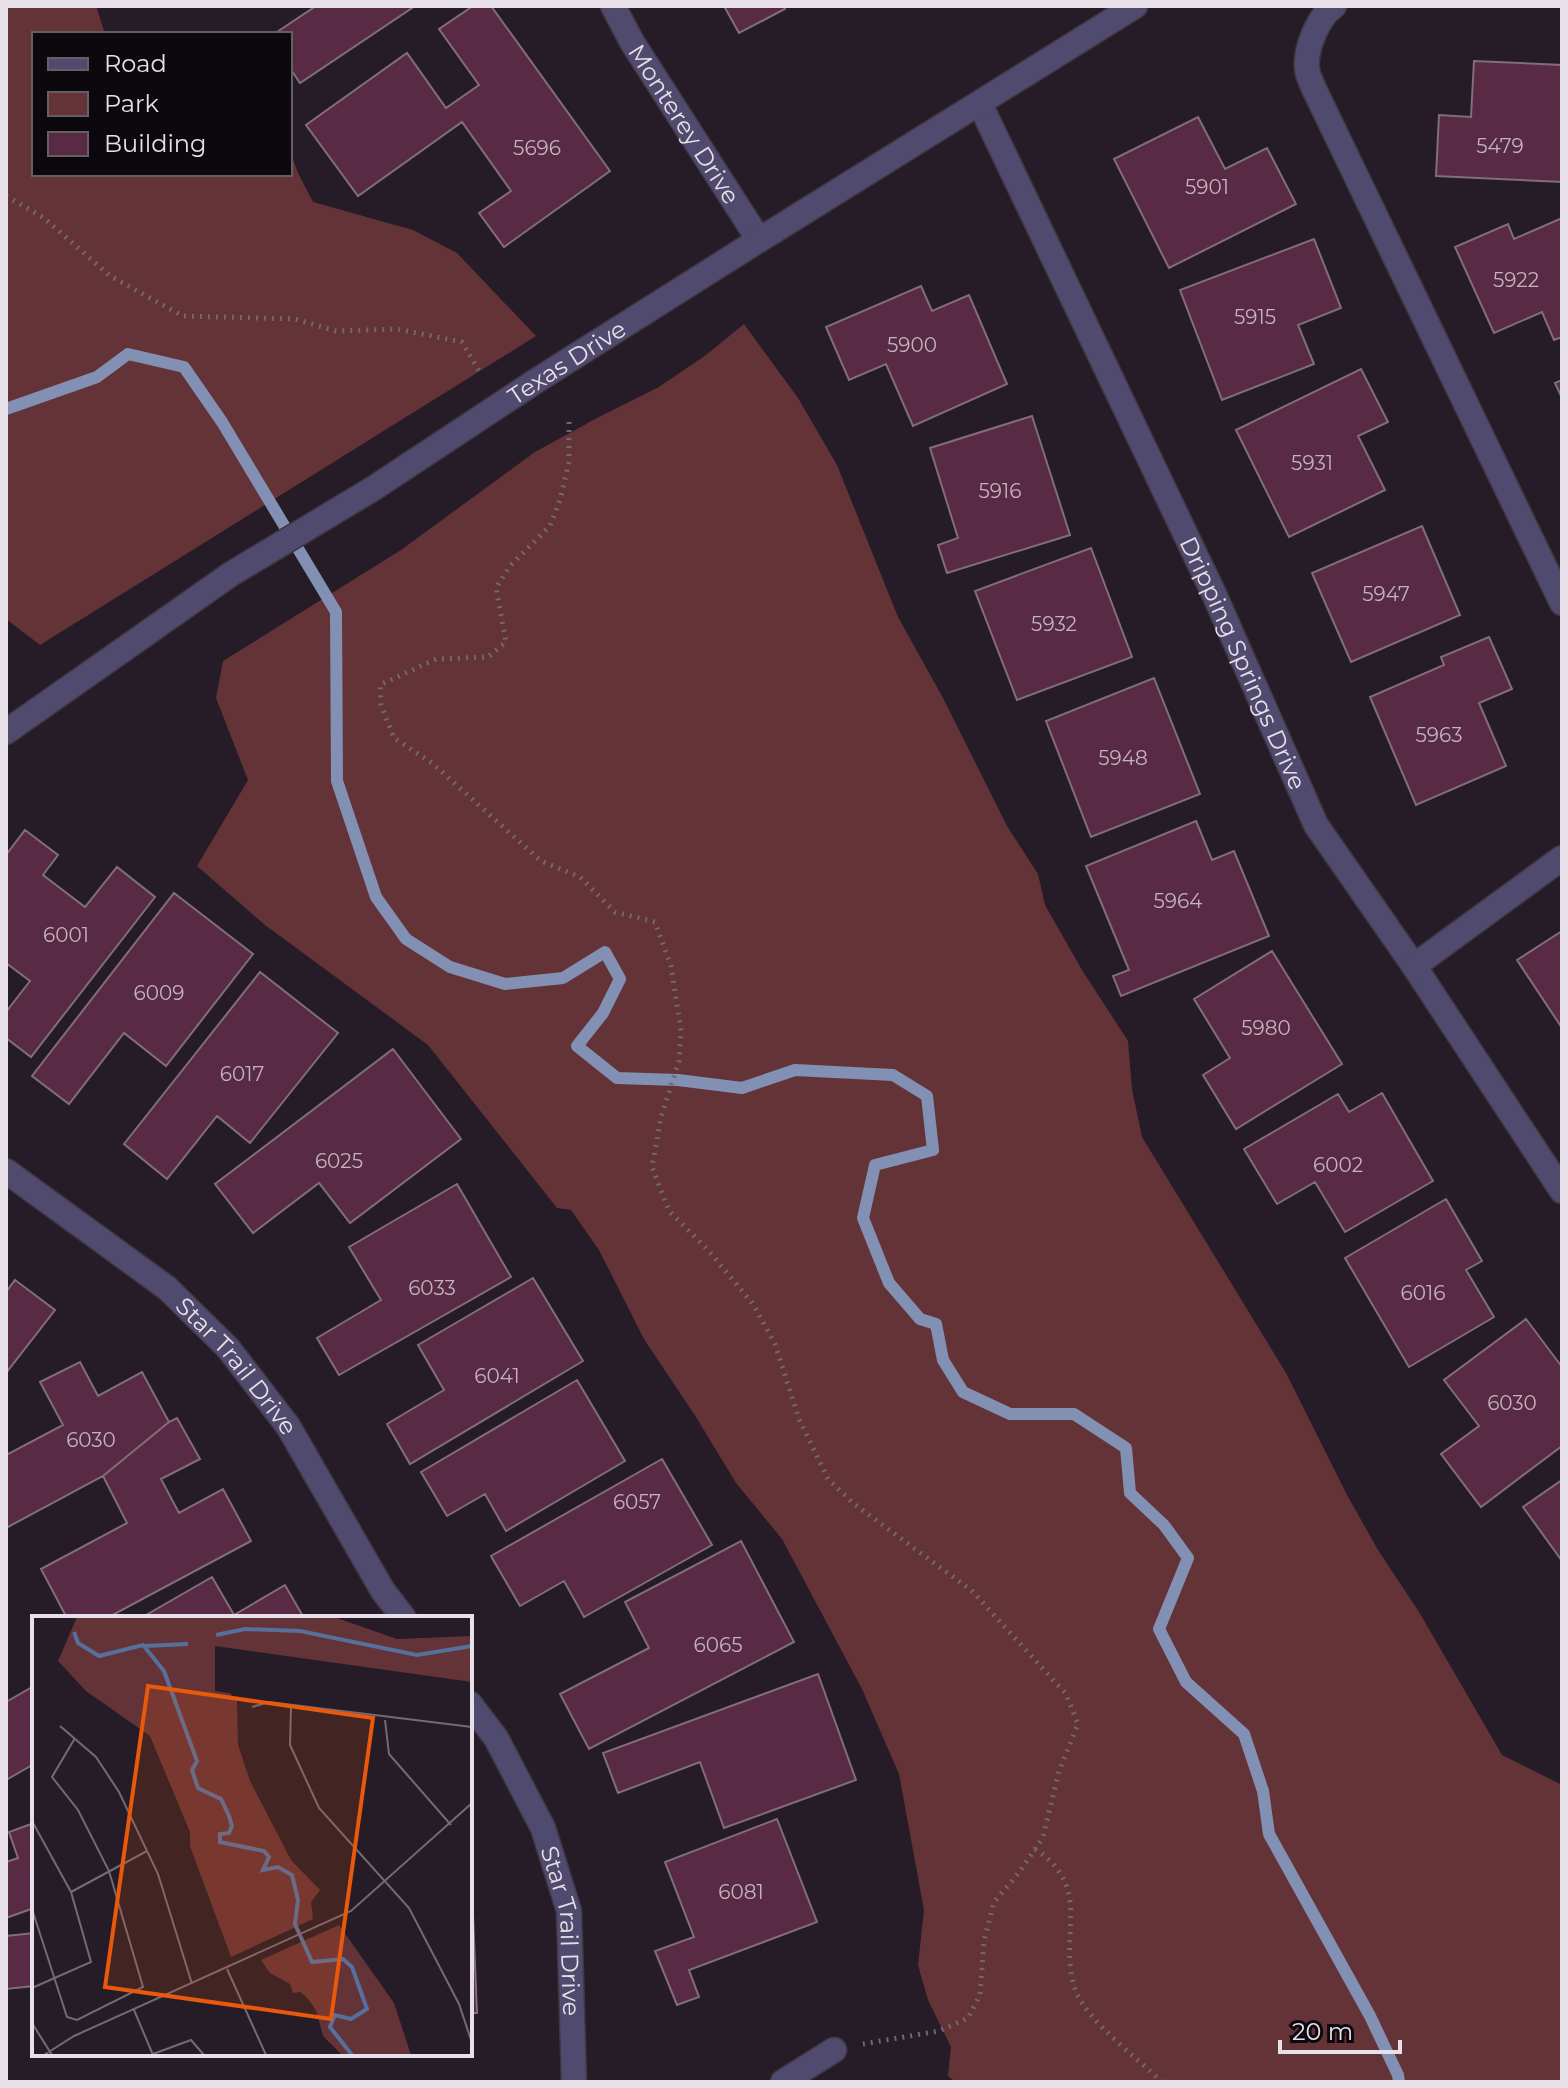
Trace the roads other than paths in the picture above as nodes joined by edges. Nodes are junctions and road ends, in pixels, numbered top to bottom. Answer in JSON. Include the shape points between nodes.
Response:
{"nodes":[{"id":1,"x":613,"y":6,"type":"edge"},
{"id":2,"x":1135,"y":6,"type":"edge"},
{"id":3,"x":1334,"y":6,"type":"edge"},
{"id":4,"x":980,"y":104,"type":"junction"},
{"id":5,"x":759,"y":240,"type":"junction"},
{"id":6,"x":1562,"y":603,"type":"edge"},
{"id":7,"x":6,"y":732,"type":"edge"},
{"id":8,"x":1562,"y":858,"type":"edge"},
{"id":9,"x":1414,"y":966,"type":"junction"},
{"id":10,"x":6,"y":1171,"type":"edge"},
{"id":11,"x":1562,"y":1191,"type":"edge"},
{"id":12,"x":402,"y":1616,"type":"edge"},
{"id":13,"x":472,"y":1707,"type":"edge"},
{"id":14,"x":834,"y":2050,"type":"road end"},
{"id":15,"x":574,"y":2082,"type":"edge"},
{"id":16,"x":783,"y":2082,"type":"edge"}],
"edges":[{"from":1,"to":5,"type":"street","name":"Monterey Drive"},
{"from":2,"to":4,"type":"street","name":"Texas Drive"},
{"from":3,"to":6,"type":"street","via":[[1312,35],[1307,69],[1316,93]]},
{"from":4,"to":5,"type":"street","name":"Texas Drive"},
{"from":4,"to":9,"type":"street","name":"Dripping Springs Drive","via":[[1214,594],[1316,825]]},
{"from":5,"to":7,"type":"street","name":"Texas Drive","via":[[231,574]]},
{"from":8,"to":9,"type":"street"},
{"from":9,"to":11,"type":"street","name":"Dripping Springs Drive"},
{"from":10,"to":12,"type":"street","name":"Star Trail Drive","via":[[167,1288],[228,1348],[288,1426]]},
{"from":13,"to":15,"type":"street","name":"Star Trail Drive","via":[[496,1738],[543,1828],[569,1911]]},
{"from":14,"to":16,"type":"street"}]}
